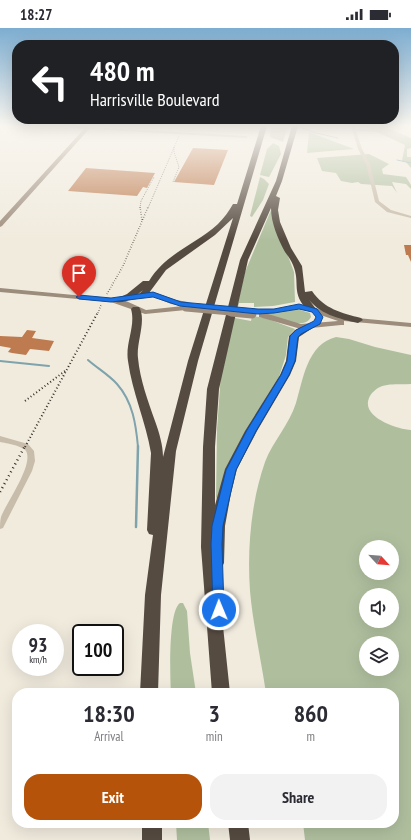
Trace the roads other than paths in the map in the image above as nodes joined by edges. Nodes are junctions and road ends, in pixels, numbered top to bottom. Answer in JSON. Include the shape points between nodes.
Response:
{"nodes":[{"id":1,"x":55,"y":164,"type":"edge"},
{"id":2,"x":252,"y":164,"type":"edge"},
{"id":3,"x":284,"y":164,"type":"edge"},
{"id":4,"x":368,"y":164,"type":"edge"},
{"id":5,"x":249,"y":175,"type":"junction"},
{"id":6,"x":279,"y":181,"type":"junction"},
{"id":7,"x":409,"y":216,"type":"edge"},
{"id":8,"x":0,"y":225,"type":"edge"},
{"id":9,"x":164,"y":268,"type":"junction"},
{"id":10,"x":300,"y":274,"type":"junction"},
{"id":11,"x":0,"y":290,"type":"edge"},
{"id":12,"x":142,"y":295,"type":"junction"},
{"id":13,"x":115,"y":300,"type":"junction"},
{"id":14,"x":186,"y":306,"type":"junction"},
{"id":15,"x":136,"y":309,"type":"junction"},
{"id":16,"x":313,"y":310,"type":"junction"},
{"id":17,"x":253,"y":312,"type":"junction"},
{"id":18,"x":358,"y":320,"type":"junction"},
{"id":19,"x":411,"y":325,"type":"edge"},
{"id":20,"x":311,"y":326,"type":"junction"},
{"id":21,"x":411,"y":329,"type":"edge"},
{"id":22,"x":0,"y":439,"type":"edge"},
{"id":23,"x":0,"y":526,"type":"edge"},
{"id":24,"x":153,"y":595,"type":"junction"},
{"id":25,"x":221,"y":687,"type":"edge"},
{"id":26,"x":149,"y":688,"type":"edge"},
{"id":27,"x":152,"y":828,"type":"edge"},
{"id":28,"x":239,"y":828,"type":"edge"},
{"id":29,"x":152,"y":840,"type":"edge"},
{"id":30,"x":240,"y":840,"type":"edge"}],
"edges":[{"from":1,"to":8,"type":"main road"},
{"from":2,"to":5,"type":"highway"},
{"from":3,"to":6,"type":"highway"},
{"from":4,"to":7,"type":"street","via":[[378,202],[389,210]]},
{"from":5,"to":9,"type":"highway","via":[[235,208],[218,229]]},
{"from":5,"to":24,"type":"highway","via":[[193,361],[170,452]]},
{"from":6,"to":10,"type":"highway","via":[[274,207],[276,219]]},
{"from":6,"to":25,"type":"highway","via":[[244,260],[213,389],[209,447],[208,547]]},
{"from":9,"to":12,"type":"highway","via":[[152,287]]},
{"from":9,"to":13,"type":"highway","via":[[138,291]]},
{"from":10,"to":16,"type":"highway","via":[[301,296]]},
{"from":10,"to":18,"type":"highway","via":[[311,298],[318,304]]},
{"from":11,"to":13,"type":"main road"},
{"from":12,"to":13,"type":"main road"},
{"from":12,"to":14,"type":"main road","via":[[153,294]]},
{"from":12,"to":15,"type":"main road","via":[[135,300]]},
{"from":13,"to":15,"type":"main road"},
{"from":14,"to":15,"type":"main road","via":[[150,312]]},
{"from":14,"to":17,"type":"main road","bridge":true},
{"from":15,"to":24,"type":"highway","via":[[132,355],[156,453]]},
{"from":16,"to":17,"type":"main road","via":[[299,307]]},
{"from":16,"to":18,"type":"main road","via":[[328,316]]},
{"from":16,"to":20,"type":"main road","via":[[320,317]]},
{"from":17,"to":20,"type":"main road","via":[[298,327]]},
{"from":18,"to":19,"type":"main road"},
{"from":20,"to":21,"type":"main road","via":[[342,323]]},
{"from":20,"to":25,"type":"highway","via":[[294,336],[291,361],[285,375],[239,453],[224,493],[216,544]]},
{"from":22,"to":23,"type":"street","via":[[25,446],[30,451],[31,461]]},
{"from":24,"to":26,"type":"highway"},
{"from":27,"to":29,"type":"highway"},
{"from":28,"to":30,"type":"highway"}]}
